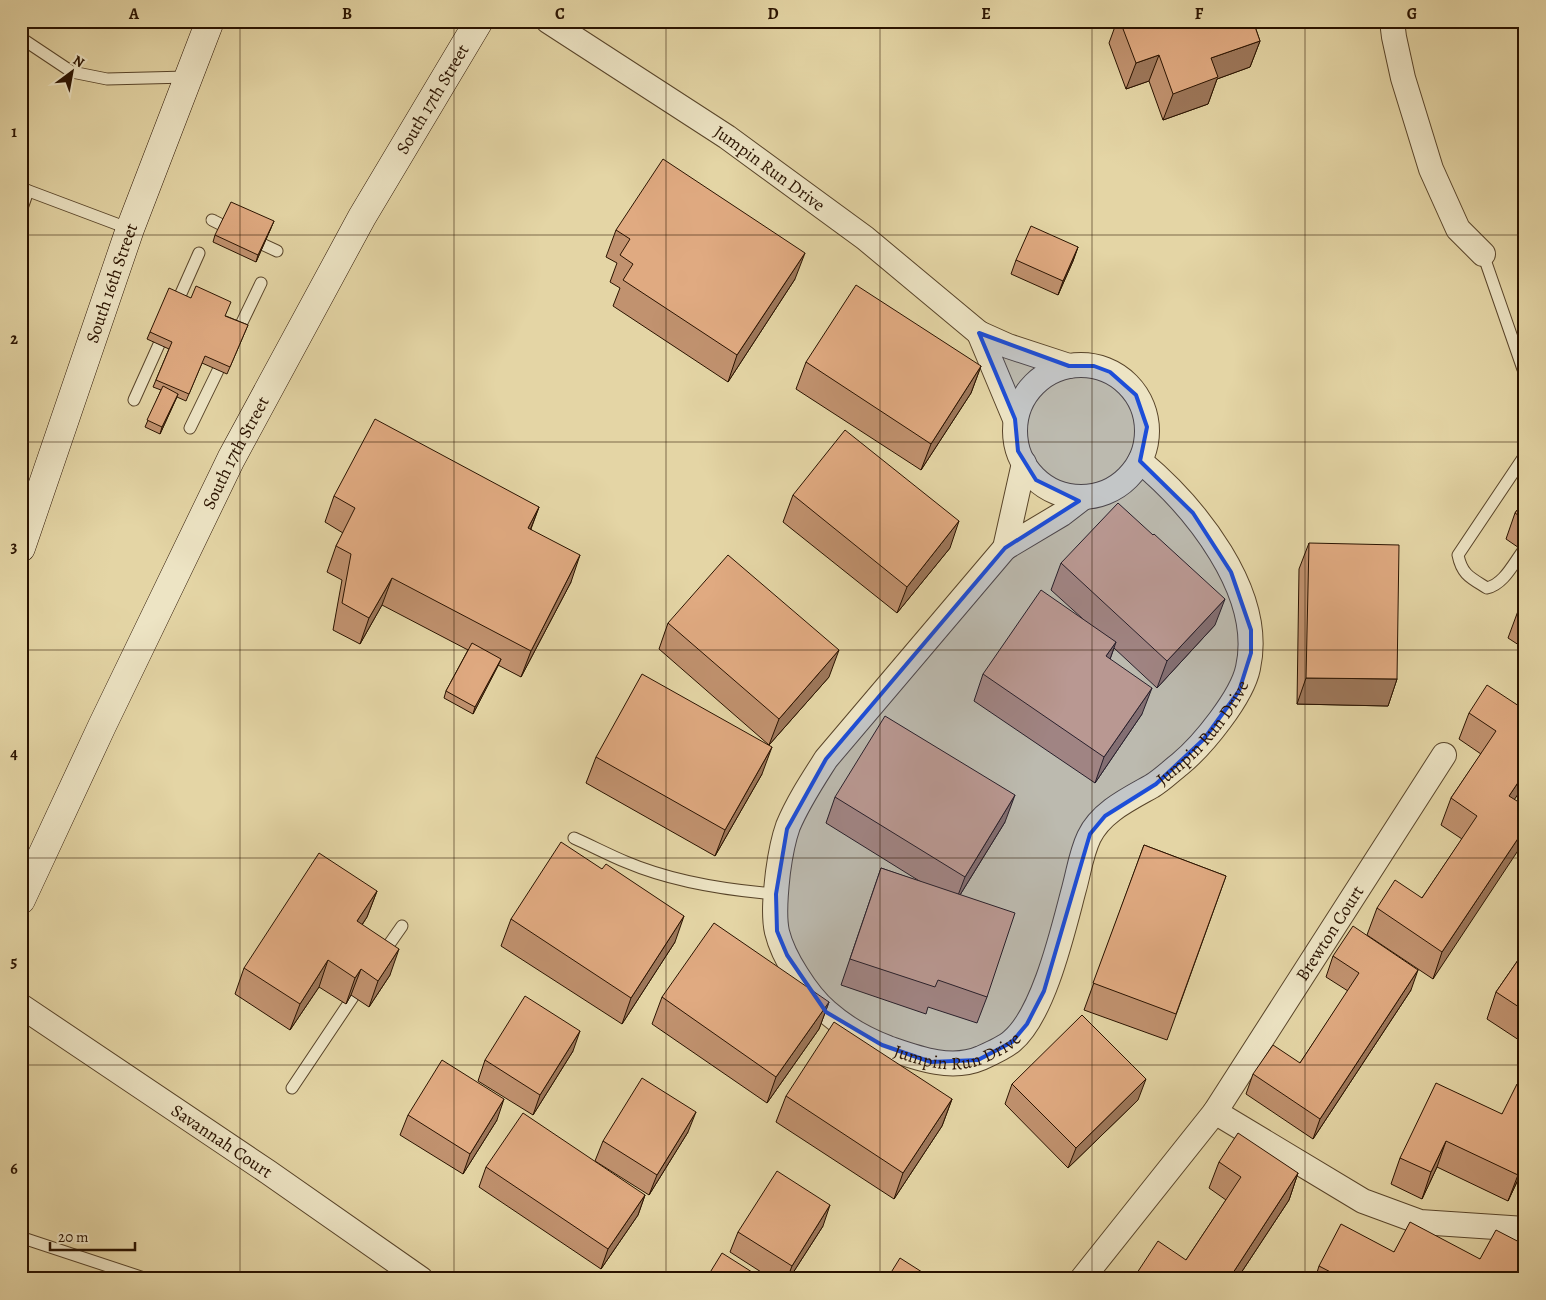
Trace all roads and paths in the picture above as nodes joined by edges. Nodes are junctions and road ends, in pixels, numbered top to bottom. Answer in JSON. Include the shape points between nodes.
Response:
{"nodes":[{"id":1,"x":210,"y":21,"type":"edge"},
{"id":2,"x":479,"y":21,"type":"edge"},
{"id":3,"x":548,"y":21,"type":"edge"},
{"id":4,"x":1392,"y":21,"type":"edge"},
{"id":5,"x":21,"y":38,"type":"edge"},
{"id":6,"x":189,"y":77,"type":"junction"},
{"id":7,"x":25,"y":190,"type":"edge"},
{"id":8,"x":21,"y":211,"type":"edge"},
{"id":9,"x":212,"y":220,"type":"dead end"},
{"id":10,"x":130,"y":229,"type":"junction"},
{"id":11,"x":277,"y":251,"type":"dead end"},
{"id":12,"x":199,"y":253,"type":"dead end"},
{"id":13,"x":1483,"y":254,"type":"joint"},
{"id":14,"x":262,"y":283,"type":"dead end"},
{"id":15,"x":979,"y":333,"type":"junction"},
{"id":16,"x":1069,"y":366,"type":"junction"},
{"id":17,"x":1525,"y":375,"type":"edge"},
{"id":18,"x":134,"y":400,"type":"dead end"},
{"id":19,"x":1015,"y":419,"type":"junction"},
{"id":20,"x":190,"y":428,"type":"dead end"},
{"id":21,"x":1525,"y":455,"type":"edge"},
{"id":22,"x":1140,"y":461,"type":"junction"},
{"id":23,"x":1024,"y":463,"type":"junction"},
{"id":24,"x":1084,"y":497,"type":"junction"},
{"id":25,"x":21,"y":548,"type":"edge"},
{"id":26,"x":1005,"y":548,"type":"junction"},
{"id":27,"x":1523,"y":551,"type":"dead end"},
{"id":28,"x":1444,"y":755,"type":"dead end"},
{"id":29,"x":574,"y":838,"type":"dead end"},
{"id":30,"x":776,"y":894,"type":"junction"},
{"id":31,"x":21,"y":900,"type":"edge"},
{"id":32,"x":402,"y":926,"type":"dead end"},
{"id":33,"x":21,"y":1006,"type":"edge"},
{"id":34,"x":292,"y":1088,"type":"dead end"},
{"id":35,"x":1215,"y":1112,"type":"junction"},
{"id":36,"x":1525,"y":1229,"type":"edge"},
{"id":37,"x":21,"y":1242,"type":"edge"},
{"id":38,"x":147,"y":1279,"type":"edge"},
{"id":39,"x":421,"y":1279,"type":"edge"},
{"id":40,"x":1082,"y":1279,"type":"edge"}],
"edges":[{"from":1,"to":6,"type":"main road","name":"South 16th Street"},
{"from":2,"to":31,"type":"main road","name":"South 17th Street","via":[[362,217],[231,459]]},
{"from":3,"to":15,"type":"street","name":"Jumpin Run Drive","via":[[727,137],[866,238]]},
{"from":4,"to":13,"type":"street","via":[[1403,78],[1431,169],[1458,229]]},
{"from":5,"to":6,"type":"lane","via":[[72,72],[107,79]]},
{"from":6,"to":10,"type":"main road","name":"South 16th Street"},
{"from":7,"to":8,"type":"lane"},
{"from":7,"to":10,"type":"lane"},
{"from":9,"to":11,"type":"lane"},
{"from":10,"to":25,"type":"main road","name":"South 16th Street"},
{"from":12,"to":18,"type":"lane"},
{"from":13,"to":17,"type":"lane"},
{"from":14,"to":20,"type":"lane"},
{"from":15,"to":16,"type":"street","name":"Jumpin Run Drive"},
{"from":15,"to":19,"type":"street","name":"Jumpin Run Drive"},
{"from":16,"to":19,"type":"street","name":"Jumpin Run Drive","via":[[1044,375],[1022,400]]},
{"from":16,"to":22,"type":"street","name":"Jumpin Run Drive","via":[[1094,366],[1110,372],[1136,395],[1144,410],[1147,427],[1146,445]]},
{"from":19,"to":23,"type":"street","name":"Jumpin Run Drive","via":[[1018,451]]},
{"from":21,"to":27,"type":"lane","via":[[1458,555],[1465,574],[1487,588],[1500,582]]},
{"from":22,"to":24,"type":"street","name":"Jumpin Run Drive","via":[[1130,476],[1117,486],[1101,494]]},
{"from":22,"to":30,"type":"street","name":"Jumpin Run Drive","via":[[1163,480],[1193,513],[1231,572],[1251,630],[1248,670],[1239,692],[1217,724],[1185,761],[1156,784],[1119,805],[1090,834],[1044,991],[1027,1024],[1012,1042],[978,1060],[931,1062],[855,1032],[826,1012],[797,975],[777,931]]},
{"from":23,"to":24,"type":"street","name":"Jumpin Run Drive","via":[[1036,480],[1050,490],[1066,496]]},
{"from":23,"to":26,"type":"street","name":"Jumpin Run Drive"},
{"from":24,"to":26,"type":"street","name":"Jumpin Run Drive"},
{"from":26,"to":30,"type":"street","name":"Jumpin Run Drive","via":[[826,759],[787,829]]},
{"from":28,"to":35,"type":"street","name":"Brewton Court"},
{"from":29,"to":30,"type":"lane","via":[[669,877],[737,891]]},
{"from":32,"to":34,"type":"lane"},
{"from":33,"to":39,"type":"street","name":"Savannah Court","via":[[275,1176]]},
{"from":35,"to":36,"type":"street","via":[[1362,1201],[1420,1222]]},
{"from":35,"to":40,"type":"street","name":"Brewton Court"},
{"from":37,"to":38,"type":"lane","via":[[23,1238]]}]}
